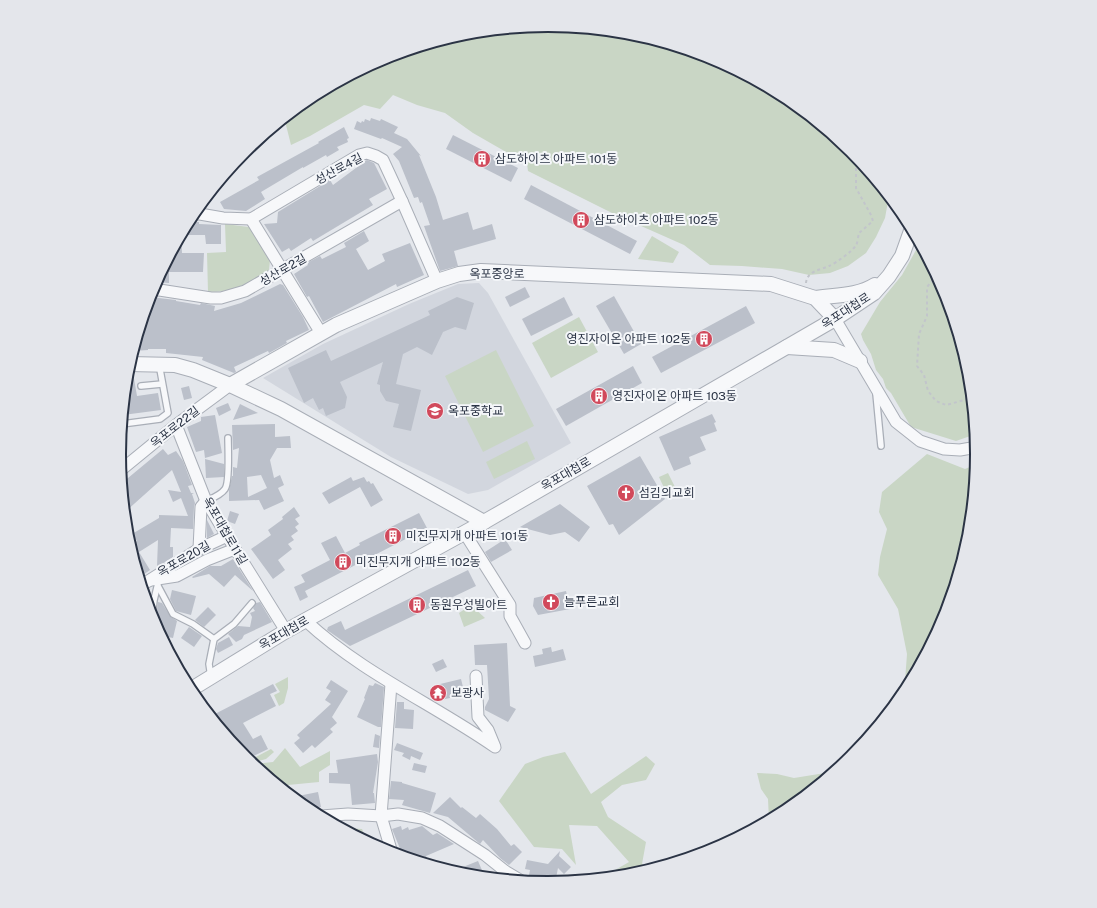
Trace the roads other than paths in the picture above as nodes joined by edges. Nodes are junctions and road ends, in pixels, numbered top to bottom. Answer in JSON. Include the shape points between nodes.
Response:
{"nodes":[{"id":1,"x":402,"y":201,"type":"junction"},
{"id":2,"x":202,"y":214,"type":"edge"},
{"id":3,"x":251,"y":219,"type":"junction"},
{"id":4,"x":909,"y":236,"type":"edge"},
{"id":5,"x":283,"y":270,"type":"junction"},
{"id":6,"x":889,"y":276,"type":"junction"},
{"id":7,"x":437,"y":282,"type":"junction"},
{"id":8,"x":160,"y":290,"type":"edge"},
{"id":9,"x":811,"y":296,"type":"junction"},
{"id":10,"x":835,"y":319,"type":"junction"},
{"id":11,"x":321,"y":333,"type":"junction"},
{"id":12,"x":787,"y":347,"type":"junction"},
{"id":13,"x":860,"y":361,"type":"junction"},
{"id":14,"x":137,"y":364,"type":"edge"},
{"id":15,"x":159,"y":364,"type":"junction"},
{"id":16,"x":162,"y":384,"type":"junction"},
{"id":17,"x":230,"y":385,"type":"junction"},
{"id":18,"x":875,"y":385,"type":"junction"},
{"id":19,"x":141,"y":386,"type":"dead end"},
{"id":20,"x":127,"y":423,"type":"edge"},
{"id":21,"x":176,"y":425,"type":"junction"},
{"id":22,"x":228,"y":438,"type":"dead end"},
{"id":23,"x":881,"y":446,"type":"dead end"},
{"id":24,"x":970,"y":448,"type":"edge"},
{"id":25,"x":126,"y":466,"type":"edge"},
{"id":26,"x":206,"y":501,"type":"junction"},
{"id":27,"x":484,"y":522,"type":"junction"},
{"id":28,"x":464,"y":532,"type":"junction"},
{"id":29,"x":226,"y":536,"type":"junction"},
{"id":30,"x":199,"y":549,"type":"junction"},
{"id":31,"x":235,"y":549,"type":"junction"},
{"id":32,"x":152,"y":583,"type":"edge"},
{"id":33,"x":154,"y":602,"type":"edge"},
{"id":34,"x":252,"y":604,"type":"dead end"},
{"id":35,"x":306,"y":621,"type":"junction"},
{"id":36,"x":286,"y":631,"type":"junction"},
{"id":37,"x":214,"y":639,"type":"junction"},
{"id":38,"x":525,"y":643,"type":"dead end"},
{"id":39,"x":476,"y":676,"type":"dead end"},
{"id":40,"x":211,"y":677,"type":"junction"},
{"id":41,"x":391,"y":684,"type":"junction"},
{"id":42,"x":197,"y":686,"type":"edge"},
{"id":43,"x":331,"y":815,"type":"edge"},
{"id":44,"x":381,"y":816,"type":"junction"},
{"id":45,"x":389,"y":845,"type":"edge"},
{"id":46,"x":508,"y":874,"type":"edge"}],
"edges":[{"from":1,"to":3,"type":"street","name":"성산로4길","via":[[383,160],[368,153],[359,155]]},
{"from":1,"to":5,"type":"street","name":"성산로2길"},
{"from":1,"to":7,"type":"street","name":"성산로4길"},
{"from":2,"to":3,"type":"street"},
{"from":3,"to":5,"type":"street"},
{"from":4,"to":6,"type":"street","name":"옥포대첩로","via":[[902,256]]},
{"from":5,"to":8,"type":"street","name":"성산로2길","via":[[245,291],[222,298]]},
{"from":5,"to":11,"type":"street"},
{"from":6,"to":9,"type":"street","via":[[870,288],[849,294]]},
{"from":6,"to":10,"type":"street","name":"옥포대첩로","via":[[874,293]]},
{"from":7,"to":9,"type":"street","name":"옥포중앙로","via":[[459,274],[481,271],[771,284]]},
{"from":7,"to":11,"type":"street","name":"옥포중앙로"},
{"from":9,"to":10,"type":"street"},
{"from":10,"to":12,"type":"street","name":"옥포대첩로"},
{"from":10,"to":13,"type":"street"},
{"from":11,"to":17,"type":"street","name":"옥포중앙로"},
{"from":12,"to":13,"type":"street","via":[[834,350]]},
{"from":12,"to":27,"type":"street","name":"옥포대첩로"},
{"from":13,"to":18,"type":"street"},
{"from":14,"to":15,"type":"street"},
{"from":15,"to":16,"type":"lane"},
{"from":15,"to":17,"type":"street","via":[[193,370]]},
{"from":16,"to":19,"type":"lane"},
{"from":16,"to":20,"type":"lane","via":[[168,413],[160,419]]},
{"from":17,"to":21,"type":"street","name":"옥포로22길"},
{"from":17,"to":27,"type":"street","via":[[281,409]]},
{"from":18,"to":23,"type":"lane"},
{"from":18,"to":24,"type":"street","via":[[896,422],[920,441],[944,449]]},
{"from":21,"to":25,"type":"street","name":"옥포로22길"},
{"from":21,"to":26,"type":"street","name":"옥포대첩로11길"},
{"from":22,"to":26,"type":"lane","via":[[226,488]]},
{"from":26,"to":29,"type":"street","name":"옥포대첩로11길"},
{"from":26,"to":30,"type":"street","via":[[201,507]]},
{"from":27,"to":28,"type":"street","name":"옥포대첩로"},
{"from":28,"to":35,"type":"street","name":"옥포대첩로"},
{"from":28,"to":38,"type":"street","via":[[510,606],[510,616]]},
{"from":29,"to":30,"type":"street","name":"옥포로20길"},
{"from":29,"to":31,"type":"street","name":"옥포대첩로11길"},
{"from":30,"to":32,"type":"street","name":"옥포로20길"},
{"from":31,"to":32,"type":"street","via":[[177,576]]},
{"from":31,"to":36,"type":"street","name":"옥포대첩로11길"},
{"from":32,"to":33,"type":"lane"},
{"from":32,"to":37,"type":"lane","via":[[173,614]]},
{"from":34,"to":37,"type":"lane","via":[[234,624]]},
{"from":35,"to":36,"type":"street","name":"옥포대첩로"},
{"from":35,"to":41,"type":"street","via":[[320,634]]},
{"from":36,"to":40,"type":"street","name":"옥포대첩로"},
{"from":37,"to":40,"type":"lane","via":[[209,664]]},
{"from":39,"to":41,"type":"street","via":[[478,717],[488,730],[495,747]]},
{"from":40,"to":42,"type":"street","name":"옥포대첩로"},
{"from":41,"to":44,"type":"street"},
{"from":43,"to":44,"type":"street"},
{"from":44,"to":45,"type":"street"},
{"from":44,"to":46,"type":"street","via":[[398,814],[428,820],[486,855]]}]}
